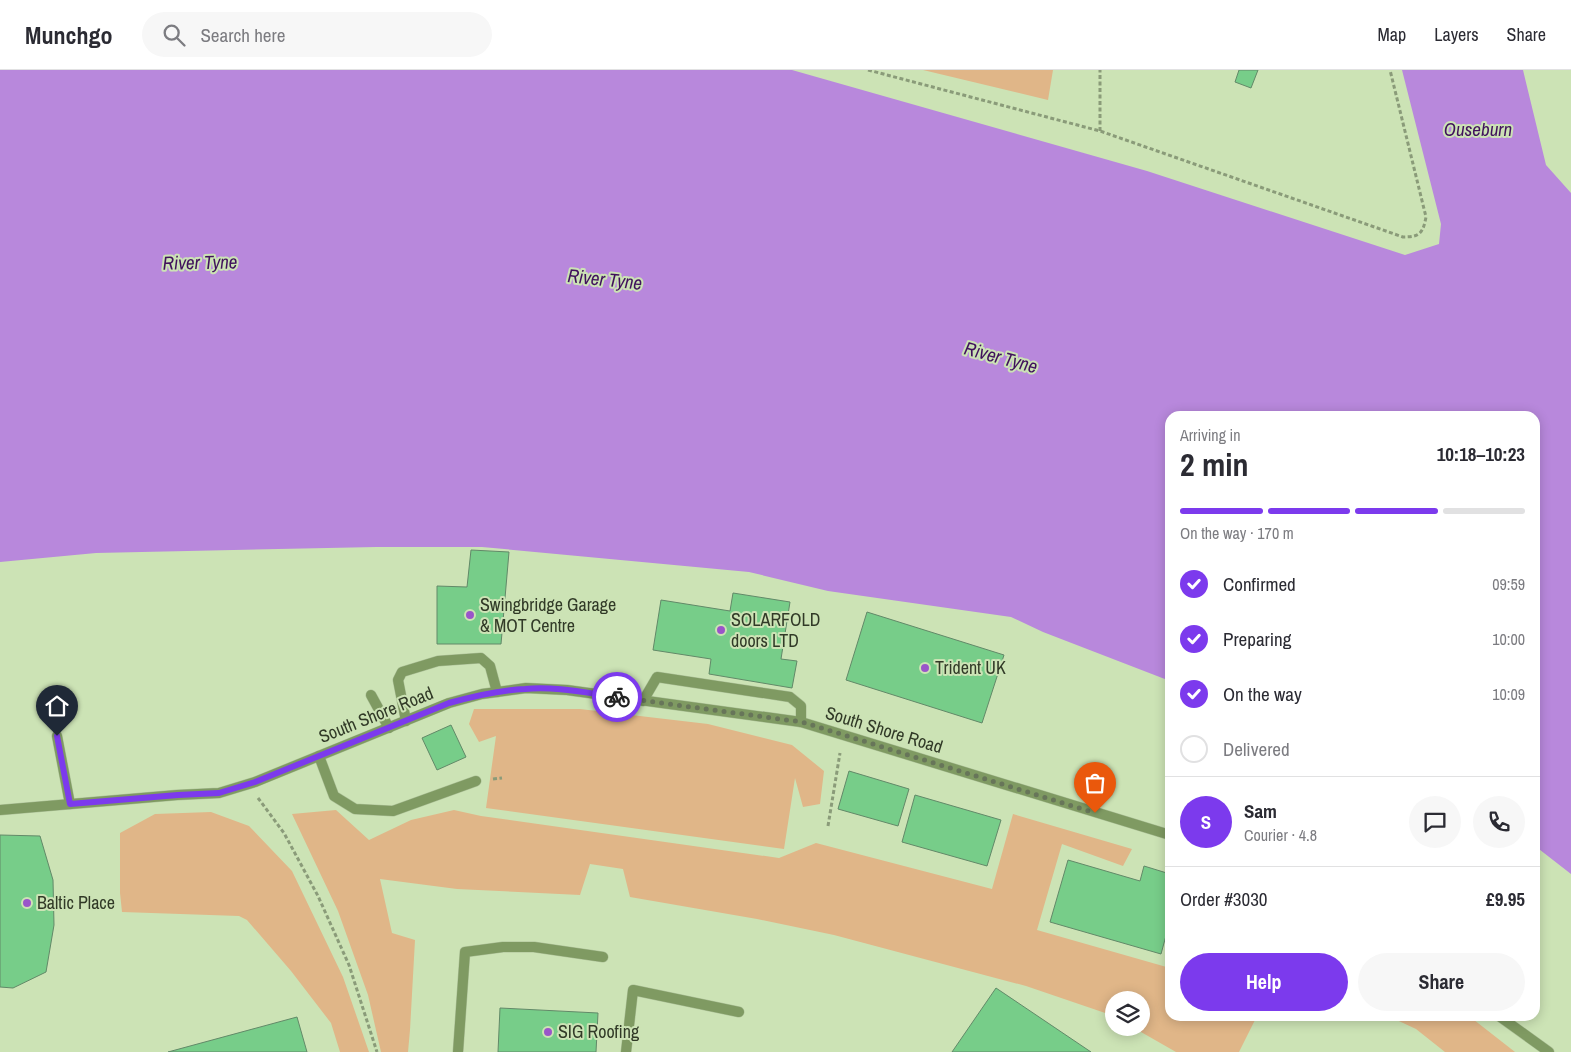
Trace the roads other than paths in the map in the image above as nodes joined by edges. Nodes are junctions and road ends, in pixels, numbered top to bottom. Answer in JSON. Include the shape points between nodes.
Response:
{"nodes":[{"id":1,"x":497,"y":692,"type":"junction"},
{"id":2,"x":371,"y":695,"type":"dead end"},
{"id":3,"x":643,"y":700,"type":"junction"},
{"id":4,"x":406,"y":721,"type":"junction"},
{"id":5,"x":802,"y":722,"type":"junction"},
{"id":6,"x":389,"y":728,"type":"junction"},
{"id":7,"x":57,"y":736,"type":"dead end"},
{"id":8,"x":319,"y":756,"type":"junction"},
{"id":9,"x":476,"y":780,"type":"dead end"},
{"id":10,"x":70,"y":804,"type":"junction"},
{"id":11,"x":0,"y":810,"type":"edge"},
{"id":12,"x":1165,"y":833,"type":"edge"},
{"id":13,"x":603,"y":957,"type":"dead end"},
{"id":14,"x":739,"y":1012,"type":"dead end"},
{"id":15,"x":1506,"y":1021,"type":"edge"},
{"id":16,"x":458,"y":1052,"type":"edge"},
{"id":17,"x":626,"y":1052,"type":"edge"},
{"id":18,"x":1549,"y":1052,"type":"edge"}],
"edges":[{"from":1,"to":3,"type":"street","name":"South Shore Road","via":[[526,688]]},
{"from":1,"to":4,"type":"street","name":"South Shore Road","via":[[449,703]]},
{"from":1,"to":4,"type":"street","via":[[490,666],[481,658],[438,661],[402,672],[398,680]]},
{"from":2,"to":6,"type":"street"},
{"from":3,"to":5,"type":"street","name":"South Shore Road"},
{"from":3,"to":5,"type":"street","via":[[657,677],[674,679],[790,697],[801,706]]},
{"from":4,"to":6,"type":"street","name":"South Shore Road"},
{"from":5,"to":12,"type":"street","name":"South Shore Road"},
{"from":6,"to":8,"type":"street","name":"South Shore Road"},
{"from":7,"to":10,"type":"street"},
{"from":8,"to":9,"type":"street","via":[[334,796],[355,809],[393,811]]},
{"from":8,"to":10,"type":"street","name":"South Shore Road","via":[[219,793]]},
{"from":10,"to":11,"type":"street","name":"South Shore Road"},
{"from":13,"to":16,"type":"street","via":[[534,947],[465,952]]},
{"from":14,"to":17,"type":"street","via":[[633,990]]},
{"from":15,"to":18,"type":"street"}]}
